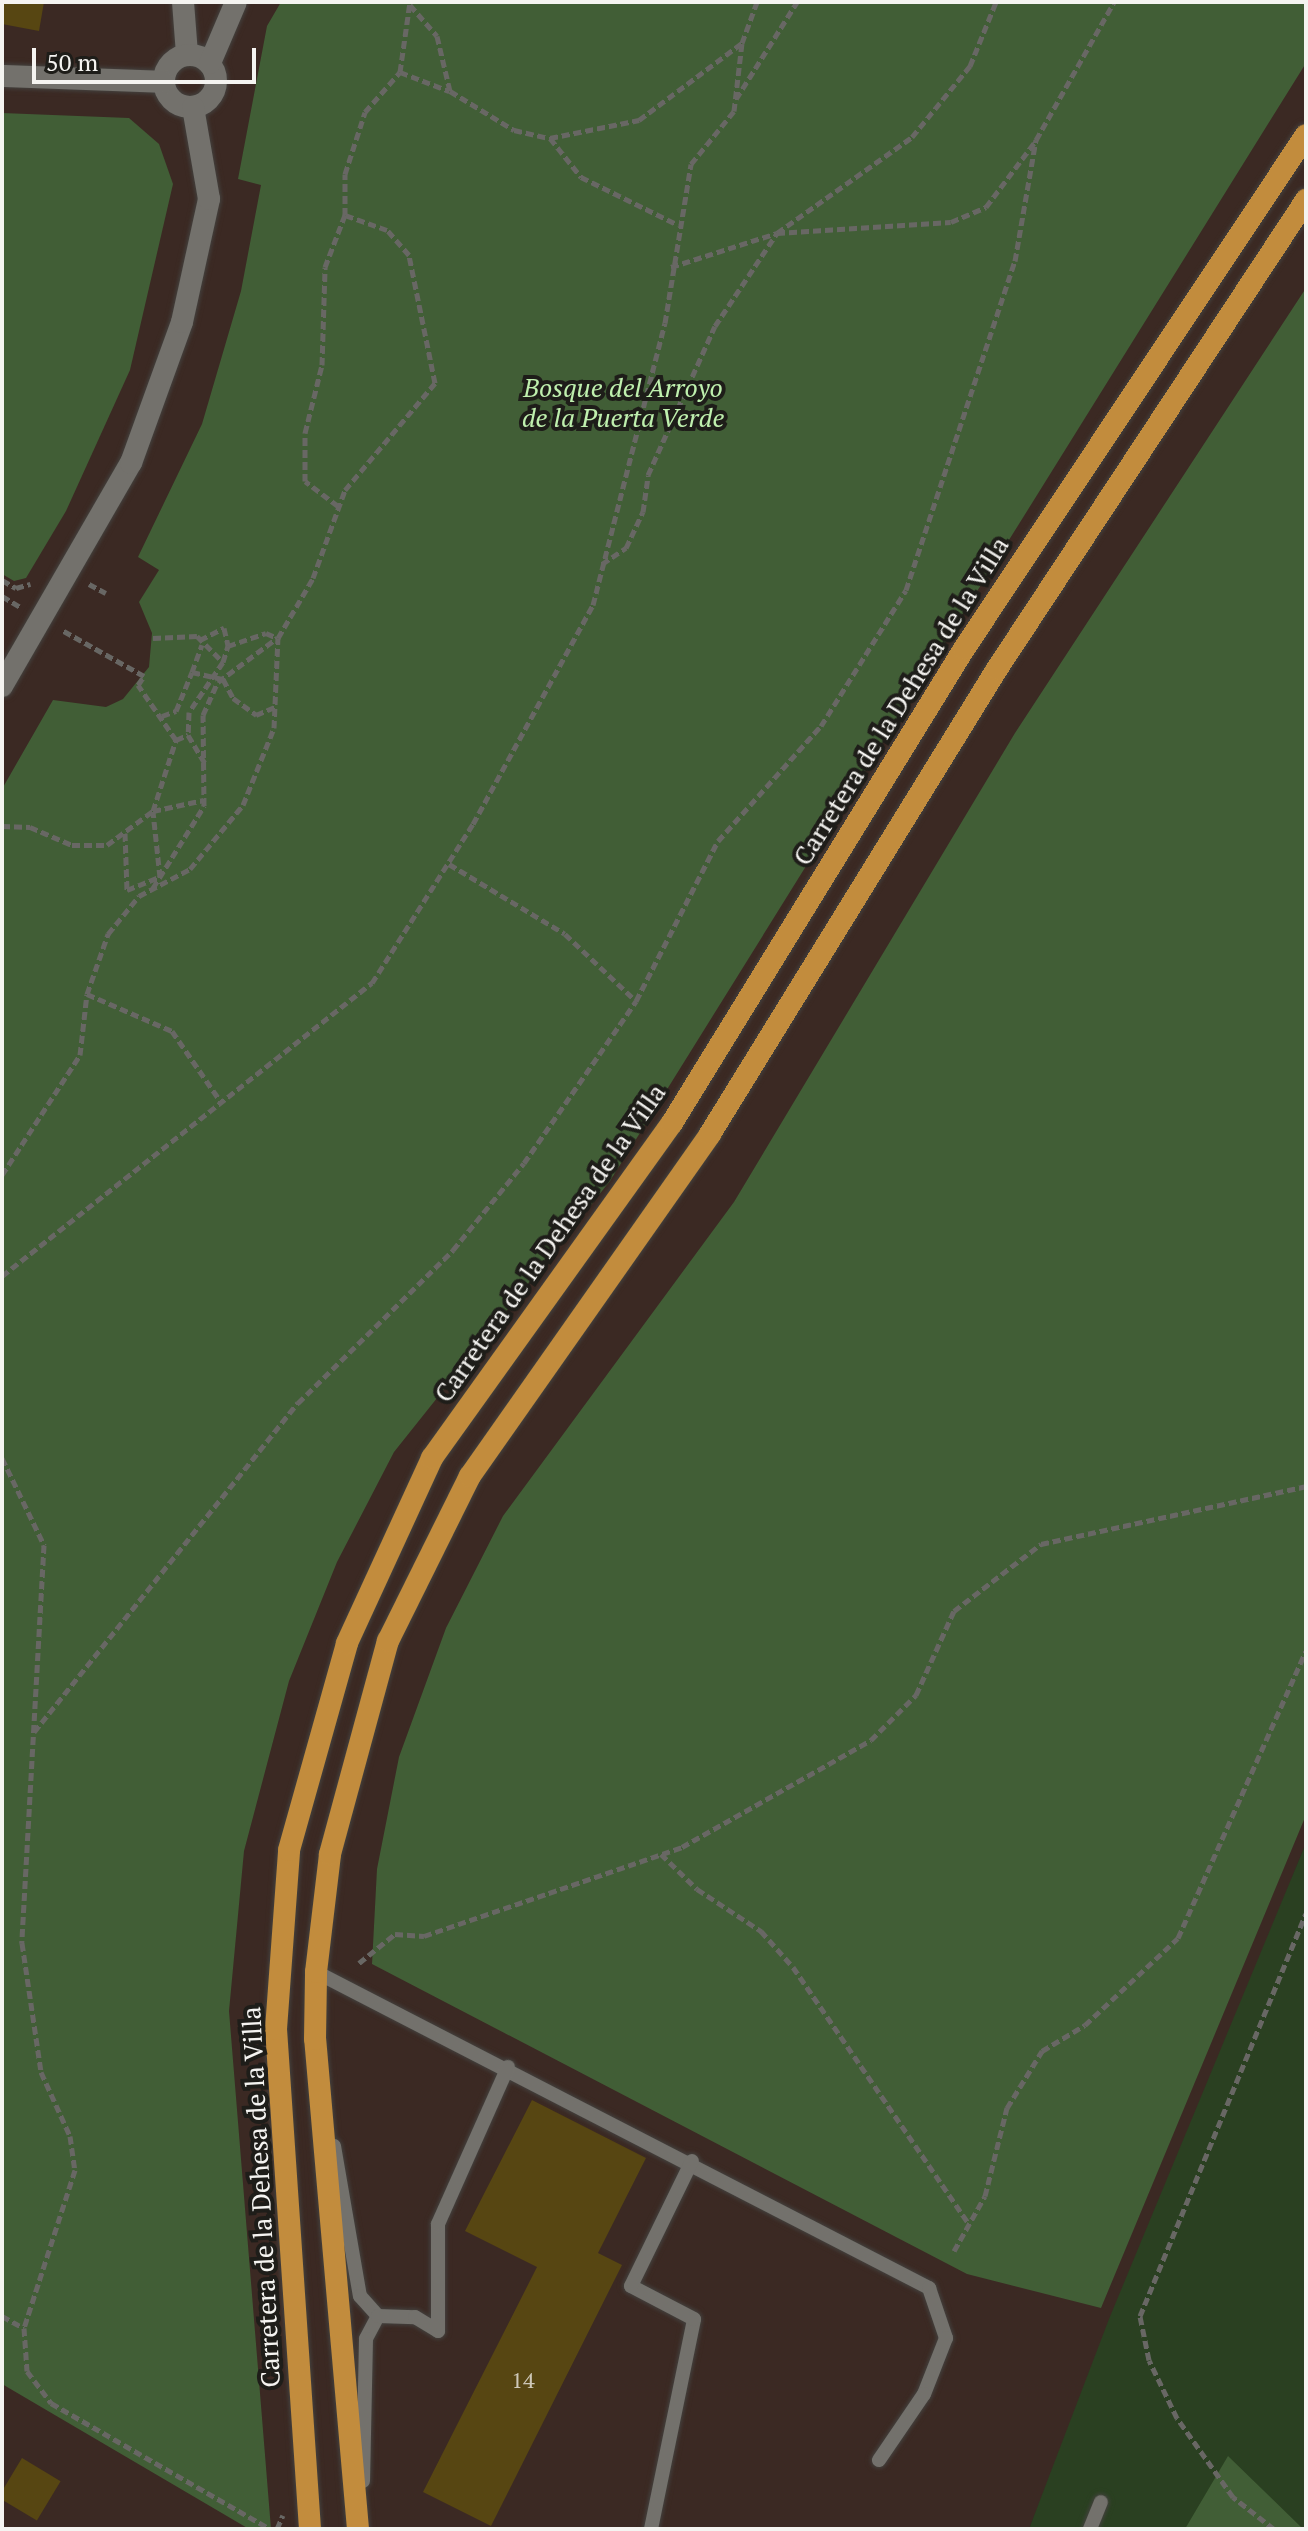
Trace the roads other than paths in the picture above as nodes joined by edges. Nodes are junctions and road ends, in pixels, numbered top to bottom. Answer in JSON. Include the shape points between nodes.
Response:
{"nodes":[{"id":1,"x":183,"y":2,"type":"edge"},
{"id":2,"x":236,"y":2,"type":"edge"},
{"id":3,"x":187,"y":54,"type":"junction"},
{"id":4,"x":210,"y":63,"type":"junction"},
{"id":5,"x":2,"y":76,"type":"edge"},
{"id":6,"x":163,"y":82,"type":"junction"},
{"id":7,"x":193,"y":107,"type":"junction"},
{"id":8,"x":1306,"y":135,"type":"edge"},
{"id":9,"x":1306,"y":200,"type":"edge"},
{"id":10,"x":2,"y":686,"type":"edge"},
{"id":11,"x":316,"y":1972,"type":"junction"},
{"id":12,"x":315,"y":2039,"type":"junction"},
{"id":13,"x":508,"y":2067,"type":"junction"},
{"id":14,"x":692,"y":2161,"type":"junction"},
{"id":15,"x":378,"y":2316,"type":"junction"},
{"id":16,"x":879,"y":2460,"type":"dead end"},
{"id":17,"x":1101,"y":2502,"type":"dead end"},
{"id":18,"x":310,"y":2529,"type":"edge"},
{"id":19,"x":360,"y":2529,"type":"edge"},
{"id":20,"x":651,"y":2529,"type":"edge"},
{"id":21,"x":1090,"y":2529,"type":"edge"}],
"edges":[{"from":1,"to":3,"type":"street"},
{"from":2,"to":4,"type":"street"},
{"from":3,"to":4,"type":"street"},
{"from":3,"to":6,"type":"street","via":[[170,64]]},
{"from":4,"to":7,"type":"street","via":[[215,90]]},
{"from":5,"to":6,"type":"street"},
{"from":6,"to":7,"type":"street","via":[[177,104]]},
{"from":7,"to":10,"type":"street","via":[[209,199],[182,322],[131,463]]},
{"from":8,"to":18,"type":"main road","name":"Carretera de la Dehesa de la Villa","via":[[964,649],[672,1123],[432,1458],[347,1643],[289,1850],[276,2029]]},
{"from":9,"to":11,"type":"main road","via":[[997,669],[710,1134],[470,1476],[388,1641],[355,1746],[330,1854]]},
{"from":11,"to":12,"type":"main road"},
{"from":11,"to":13,"type":"lane"},
{"from":12,"to":15,"type":"lane","via":[[360,2296]]},
{"from":12,"to":19,"type":"main road"},
{"from":13,"to":14,"type":"lane"},
{"from":13,"to":15,"type":"lane","via":[[438,2224],[438,2331],[415,2317]]},
{"from":14,"to":16,"type":"lane","via":[[929,2288],[946,2338],[924,2394]]},
{"from":14,"to":20,"type":"lane","via":[[631,2286],[694,2319]]},
{"from":15,"to":19,"type":"lane","via":[[366,2339]]},
{"from":17,"to":21,"type":"lane"}]}
